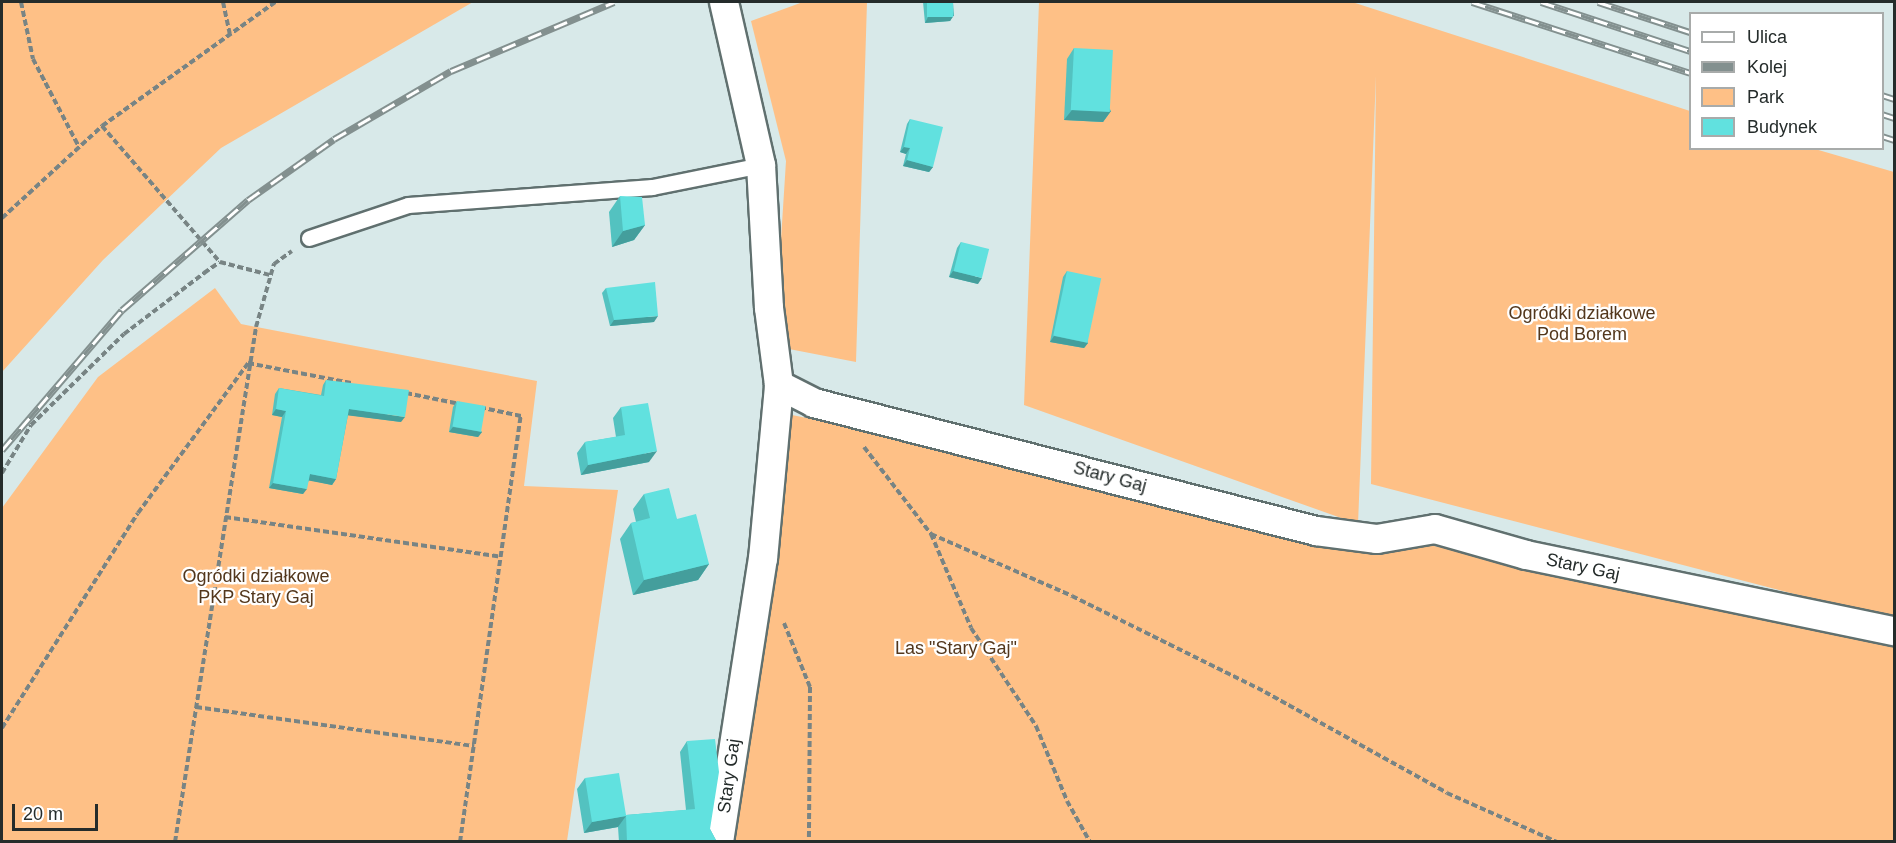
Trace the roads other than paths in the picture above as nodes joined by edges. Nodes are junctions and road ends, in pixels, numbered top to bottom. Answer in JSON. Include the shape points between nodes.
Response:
{"nodes":[{"id":1,"x":724,"y":2,"type":"edge"},
{"id":2,"x":761,"y":165,"type":"junction"},
{"id":3,"x":309,"y":238,"type":"road end"},
{"id":4,"x":779,"y":385,"type":"junction"},
{"id":5,"x":1894,"y":631,"type":"edge"},
{"id":6,"x":719,"y":842,"type":"edge"}],
"edges":[{"from":1,"to":2,"type":"street"},
{"from":2,"to":3,"type":"lane","via":[[652,187],[408,205]]},
{"from":2,"to":4,"type":"street","via":[[769,308]]},
{"from":4,"to":5,"type":"street","name":"Stary Gaj","via":[[814,403],[1316,531],[1377,538],[1435,529],[1526,555]]},
{"from":4,"to":6,"type":"street","name":"Stary Gaj","via":[[760,582]]}]}
